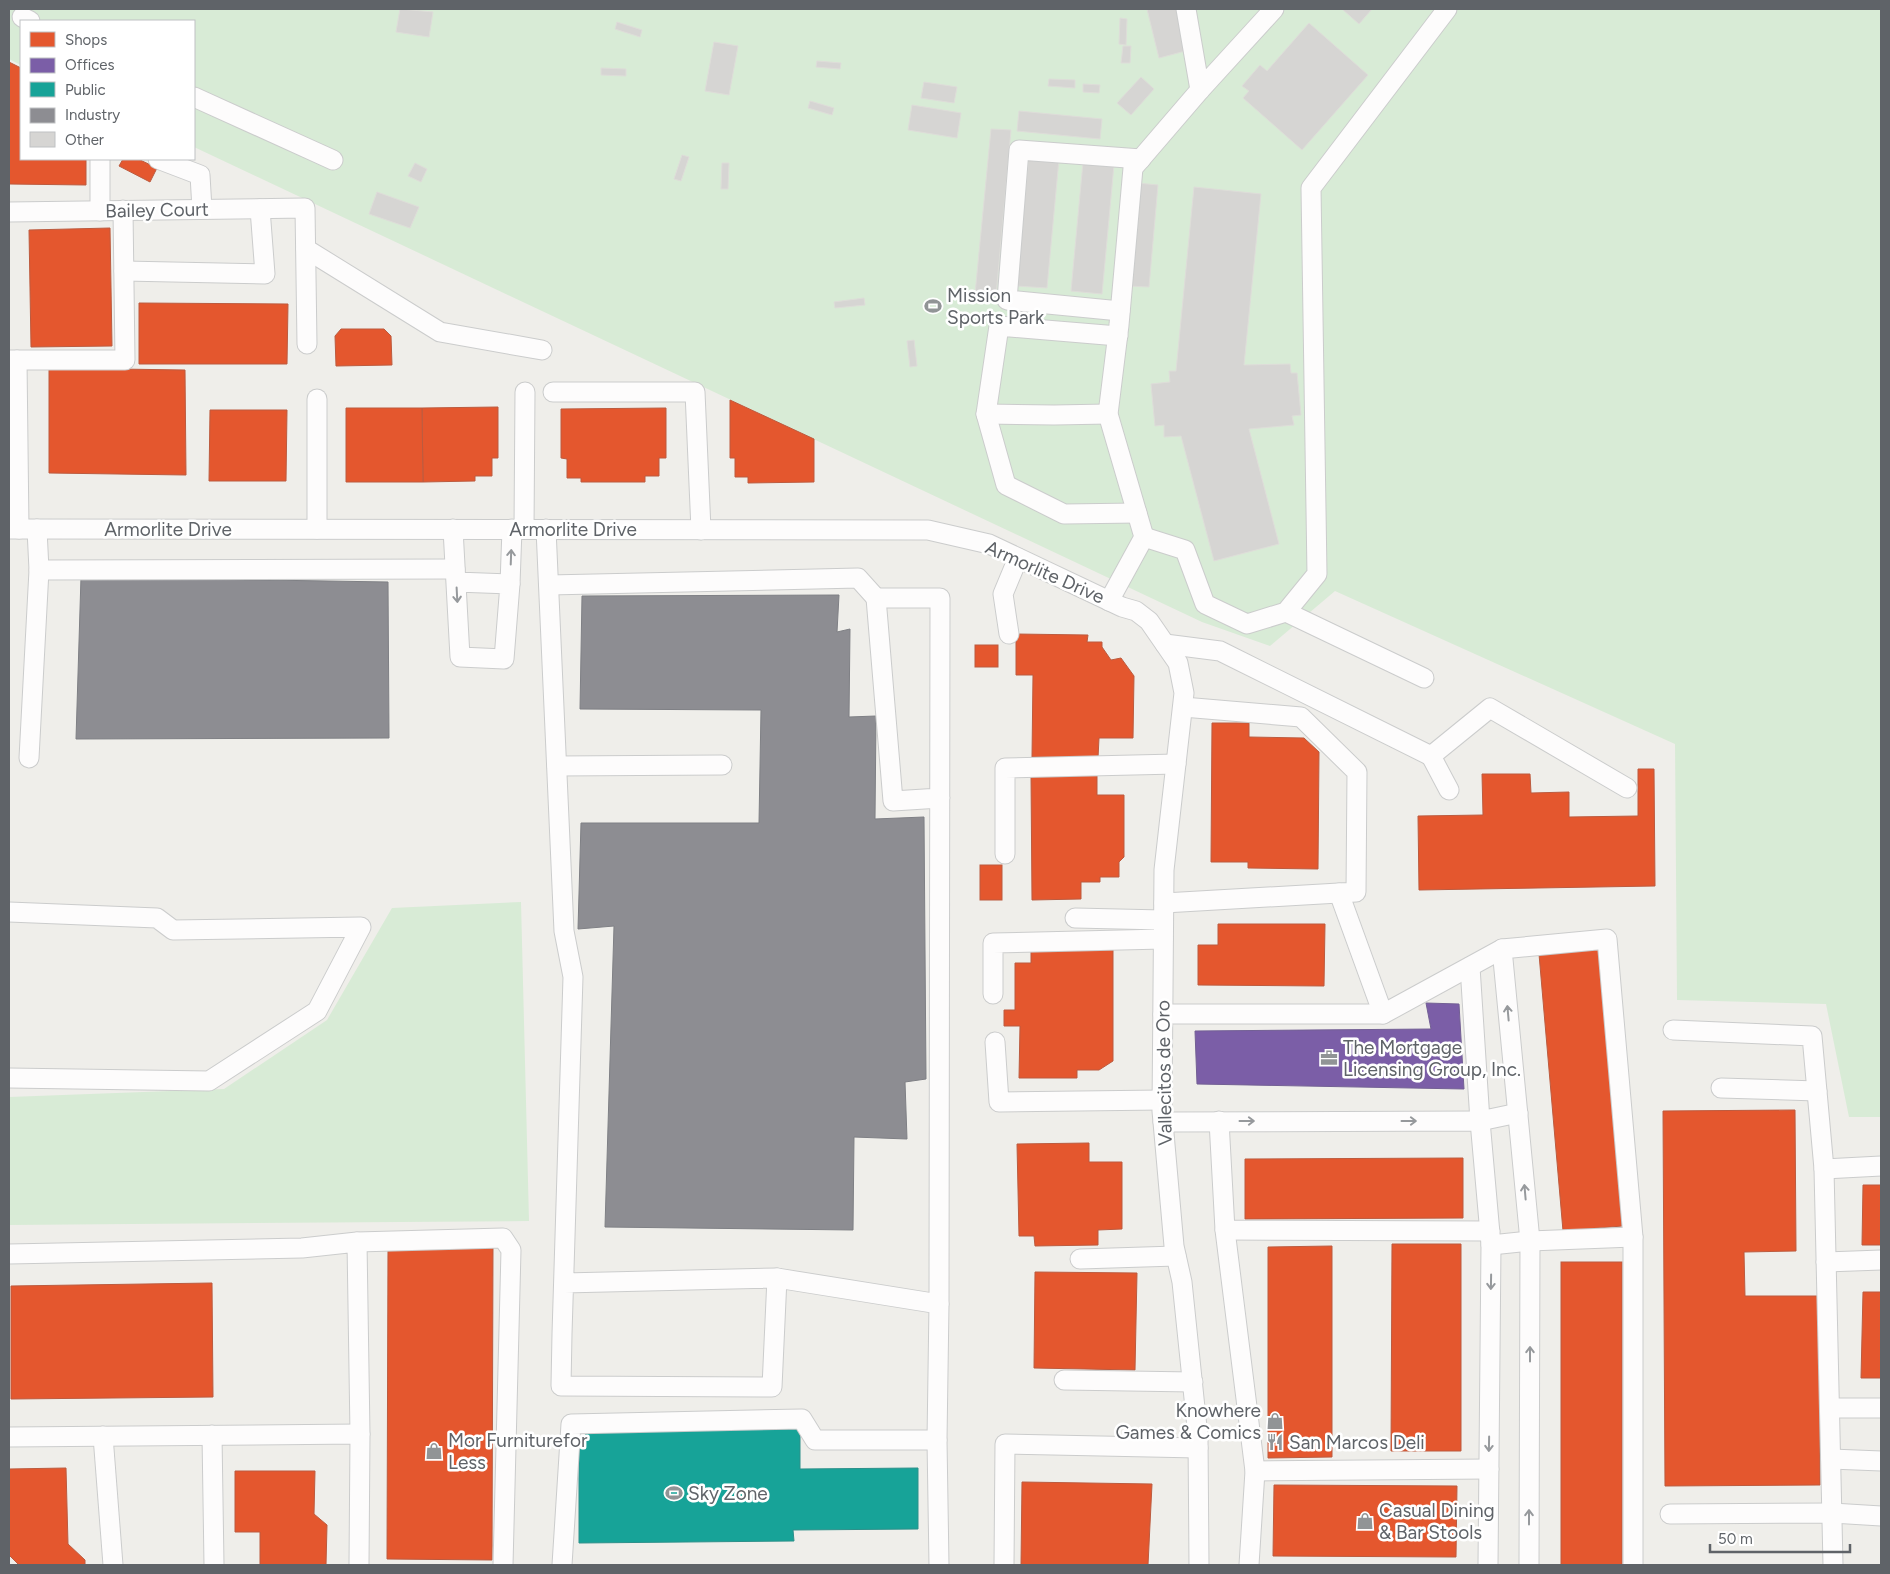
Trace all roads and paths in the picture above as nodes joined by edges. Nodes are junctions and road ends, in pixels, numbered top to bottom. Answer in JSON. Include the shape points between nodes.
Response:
{"nodes":[{"id":1,"x":1186,"y":9,"type":"edge"},
{"id":2,"x":1274,"y":9,"type":"edge"},
{"id":3,"x":1447,"y":9,"type":"edge"},
{"id":4,"x":1200,"y":90,"type":"junction"},
{"id":5,"x":195,"y":97,"type":"edge"},
{"id":6,"x":1141,"y":159,"type":"junction"},
{"id":7,"x":100,"y":160,"type":"edge"},
{"id":8,"x":161,"y":160,"type":"edge"},
{"id":9,"x":333,"y":160,"type":"dead end"},
{"id":10,"x":202,"y":209,"type":"junction"},
{"id":11,"x":260,"y":209,"type":"junction"},
{"id":12,"x":123,"y":210,"type":"junction"},
{"id":13,"x":100,"y":211,"type":"junction"},
{"id":14,"x":9,"y":212,"type":"edge"},
{"id":15,"x":306,"y":249,"type":"junction"},
{"id":16,"x":124,"y":271,"type":"junction"},
{"id":17,"x":1120,"y":311,"type":"junction"},
{"id":18,"x":1118,"y":336,"type":"junction"},
{"id":19,"x":307,"y":344,"type":"dead end"},
{"id":20,"x":542,"y":350,"type":"dead end"},
{"id":21,"x":13,"y":360,"type":"edge"},
{"id":22,"x":525,"y":392,"type":"dead end"},
{"id":23,"x":553,"y":392,"type":"dead end"},
{"id":24,"x":317,"y":399,"type":"dead end"},
{"id":25,"x":986,"y":414,"type":"junction"},
{"id":26,"x":1108,"y":414,"type":"junction"},
{"id":27,"x":1137,"y":513,"type":"junction"},
{"id":28,"x":21,"y":529,"type":"edge"},
{"id":29,"x":317,"y":529,"type":"junction"},
{"id":30,"x":453,"y":529,"type":"junction"},
{"id":31,"x":518,"y":529,"type":"junction"},
{"id":32,"x":546,"y":529,"type":"junction"},
{"id":33,"x":701,"y":530,"type":"junction"},
{"id":34,"x":1144,"y":537,"type":"junction"},
{"id":35,"x":1018,"y":558,"type":"junction"},
{"id":36,"x":39,"y":570,"type":"junction"},
{"id":37,"x":456,"y":575,"type":"junction"},
{"id":38,"x":510,"y":584,"type":"junction"},
{"id":39,"x":549,"y":585,"type":"junction"},
{"id":40,"x":876,"y":598,"type":"junction"},
{"id":41,"x":1116,"y":604,"type":"junction"},
{"id":42,"x":1286,"y":612,"type":"junction"},
{"id":43,"x":1009,"y":634,"type":"dead end"},
{"id":44,"x":1165,"y":644,"type":"junction"},
{"id":45,"x":1424,"y":678,"type":"dead end"},
{"id":46,"x":1182,"y":707,"type":"junction"},
{"id":47,"x":1431,"y":756,"type":"junction"},
{"id":48,"x":29,"y":758,"type":"dead end"},
{"id":49,"x":1176,"y":764,"type":"junction"},
{"id":50,"x":722,"y":765,"type":"dead end"},
{"id":51,"x":557,"y":766,"type":"junction"},
{"id":52,"x":1627,"y":788,"type":"dead end"},
{"id":53,"x":1449,"y":790,"type":"dead end"},
{"id":54,"x":940,"y":798,"type":"junction"},
{"id":55,"x":1005,"y":854,"type":"dead end"},
{"id":56,"x":1339,"y":893,"type":"junction"},
{"id":57,"x":9,"y":912,"type":"edge"},
{"id":58,"x":1075,"y":918,"type":"dead end"},
{"id":59,"x":1163,"y":921,"type":"junction"},
{"id":60,"x":1502,"y":949,"type":"junction"},
{"id":61,"x":1470,"y":967,"type":"junction"},
{"id":62,"x":993,"y":994,"type":"dead end"},
{"id":63,"x":1163,"y":1014,"type":"junction"},
{"id":64,"x":1383,"y":1014,"type":"junction"},
{"id":65,"x":1673,"y":1030,"type":"dead end"},
{"id":66,"x":995,"y":1042,"type":"dead end"},
{"id":67,"x":9,"y":1078,"type":"edge"},
{"id":68,"x":1721,"y":1088,"type":"dead end"},
{"id":69,"x":1817,"y":1091,"type":"junction"},
{"id":70,"x":1162,"y":1100,"type":"junction"},
{"id":71,"x":1518,"y":1113,"type":"junction"},
{"id":72,"x":1219,"y":1121,"type":"junction"},
{"id":73,"x":1480,"y":1121,"type":"junction"},
{"id":74,"x":1163,"y":1122,"type":"junction"},
{"id":75,"x":1881,"y":1166,"type":"edge"},
{"id":76,"x":1824,"y":1169,"type":"junction"},
{"id":77,"x":1224,"y":1230,"type":"junction"},
{"id":78,"x":1633,"y":1237,"type":"junction"},
{"id":79,"x":1490,"y":1238,"type":"junction"},
{"id":80,"x":1530,"y":1241,"type":"junction"},
{"id":81,"x":357,"y":1242,"type":"junction"},
{"id":82,"x":9,"y":1254,"type":"edge"},
{"id":83,"x":1176,"y":1256,"type":"junction"},
{"id":84,"x":1080,"y":1259,"type":"dead end"},
{"id":85,"x":1881,"y":1260,"type":"edge"},
{"id":86,"x":1826,"y":1262,"type":"junction"},
{"id":87,"x":777,"y":1278,"type":"junction"},
{"id":88,"x":564,"y":1283,"type":"junction"},
{"id":89,"x":939,"y":1304,"type":"junction"},
{"id":90,"x":1064,"y":1380,"type":"dead end"},
{"id":91,"x":1193,"y":1382,"type":"junction"},
{"id":92,"x":1830,"y":1408,"type":"junction"},
{"id":93,"x":1881,"y":1408,"type":"edge"},
{"id":94,"x":360,"y":1434,"type":"junction"},
{"id":95,"x":212,"y":1435,"type":"junction"},
{"id":96,"x":103,"y":1436,"type":"junction"},
{"id":97,"x":9,"y":1437,"type":"edge"},
{"id":98,"x":937,"y":1440,"type":"junction"},
{"id":99,"x":1198,"y":1448,"type":"junction"},
{"id":100,"x":1831,"y":1459,"type":"junction"},
{"id":101,"x":1881,"y":1461,"type":"edge"},
{"id":102,"x":1489,"y":1469,"type":"junction"},
{"id":103,"x":1255,"y":1471,"type":"junction"},
{"id":104,"x":1832,"y":1513,"type":"junction"},
{"id":105,"x":1670,"y":1514,"type":"dead end"},
{"id":106,"x":1881,"y":1516,"type":"edge"},
{"id":107,"x":113,"y":1565,"type":"edge"},
{"id":108,"x":214,"y":1565,"type":"edge"},
{"id":109,"x":359,"y":1565,"type":"edge"},
{"id":110,"x":503,"y":1565,"type":"edge"},
{"id":111,"x":562,"y":1565,"type":"edge"},
{"id":112,"x":939,"y":1565,"type":"edge"},
{"id":113,"x":1004,"y":1565,"type":"edge"},
{"id":114,"x":1199,"y":1565,"type":"edge"},
{"id":115,"x":1249,"y":1565,"type":"edge"},
{"id":116,"x":1488,"y":1565,"type":"edge"},
{"id":117,"x":1529,"y":1565,"type":"edge"},
{"id":118,"x":1633,"y":1565,"type":"edge"},
{"id":119,"x":1833,"y":1565,"type":"edge"}],
"edges":[{"from":1,"to":4,"type":"street"},
{"from":2,"to":4,"type":"street"},
{"from":3,"to":42,"type":"street","via":[[1311,188],[1317,574]]},
{"from":4,"to":6,"type":"street"},
{"from":5,"to":9,"type":"street"},
{"from":6,"to":17,"type":"street","via":[[1133,168]]},
{"from":6,"to":17,"type":"street","via":[[1019,150],[1007,300]]},
{"from":7,"to":13,"type":"street"},
{"from":8,"to":10,"type":"street","via":[[200,175]]},
{"from":10,"to":11,"type":"street","name":"Bailey Court"},
{"from":10,"to":12,"type":"street","name":"Bailey Court"},
{"from":11,"to":15,"type":"street","name":"Bailey Court","via":[[305,208]]},
{"from":11,"to":16,"type":"street","via":[[265,274]]},
{"from":12,"to":13,"type":"street","name":"Bailey Court"},
{"from":12,"to":16,"type":"street"},
{"from":13,"to":14,"type":"street","name":"Bailey Court"},
{"from":15,"to":19,"type":"street"},
{"from":15,"to":20,"type":"street","via":[[440,332]]},
{"from":16,"to":21,"type":"street","via":[[124,360]]},
{"from":17,"to":18,"type":"street"},
{"from":18,"to":25,"type":"street","via":[[999,326]]},
{"from":18,"to":26,"type":"street"},
{"from":21,"to":28,"type":"street"},
{"from":22,"to":31,"type":"street"},
{"from":23,"to":33,"type":"street","via":[[695,392]]},
{"from":24,"to":29,"type":"street"},
{"from":25,"to":26,"type":"street"},
{"from":25,"to":27,"type":"street","via":[[1006,485],[1064,514]]},
{"from":26,"to":27,"type":"street"},
{"from":27,"to":34,"type":"street"},
{"from":28,"to":29,"type":"street","name":"Armorlite Drive"},
{"from":28,"to":36,"type":"street"},
{"from":29,"to":30,"type":"street","name":"Armorlite Drive"},
{"from":30,"to":31,"type":"street","name":"Armorlite Drive"},
{"from":30,"to":37,"type":"street"},
{"from":31,"to":32,"type":"street","name":"Armorlite Drive"},
{"from":38,"to":31,"type":"street","one_way":true},
{"from":32,"to":33,"type":"street","name":"Armorlite Drive"},
{"from":32,"to":39,"type":"street"},
{"from":33,"to":35,"type":"street","name":"Armorlite Drive","via":[[928,530],[989,544]]},
{"from":34,"to":41,"type":"street"},
{"from":34,"to":42,"type":"street","via":[[1184,550],[1205,604],[1247,624]]},
{"from":35,"to":41,"type":"street","name":"Armorlite Drive"},
{"from":35,"to":43,"type":"street","via":[[1003,594]]},
{"from":36,"to":37,"type":"street","via":[[388,567]]},
{"from":36,"to":48,"type":"street"},
{"from":37,"to":38,"type":"street"},
{"from":37,"to":38,"type":"street","one_way":true,"via":[[460,657],[504,659]]},
{"from":39,"to":40,"type":"street","via":[[858,578]]},
{"from":39,"to":51,"type":"street"},
{"from":40,"to":54,"type":"street","via":[[893,801]]},
{"from":40,"to":54,"type":"street","via":[[940,598]]},
{"from":41,"to":44,"type":"street","name":"Vallecitos de Oro","via":[[1136,611],[1149,621]]},
{"from":42,"to":45,"type":"street"},
{"from":44,"to":46,"type":"street","name":"Vallecitos de Oro","via":[[1178,663],[1184,692]]},
{"from":44,"to":47,"type":"street","via":[[1220,652]]},
{"from":46,"to":49,"type":"street","name":"Vallecitos de Oro"},
{"from":46,"to":56,"type":"street","via":[[1301,717],[1357,772],[1356,892]]},
{"from":47,"to":52,"type":"street","via":[[1490,708]]},
{"from":47,"to":53,"type":"street"},
{"from":49,"to":55,"type":"street","via":[[1005,768]]},
{"from":49,"to":59,"type":"street","name":"Vallecitos de Oro","via":[[1164,870]]},
{"from":50,"to":51,"type":"street"},
{"from":51,"to":88,"type":"street","via":[[564,931],[573,976]]},
{"from":54,"to":89,"type":"street"},
{"from":56,"to":59,"type":"street"},
{"from":56,"to":64,"type":"street"},
{"from":57,"to":67,"type":"street","via":[[157,918],[173,930],[361,927],[317,1012],[209,1081]]},
{"from":58,"to":59,"type":"street"},
{"from":59,"to":62,"type":"street","via":[[993,944]]},
{"from":59,"to":63,"type":"street","name":"Vallecitos de Oro"},
{"from":60,"to":61,"type":"street"},
{"from":71,"to":60,"type":"street","one_way":true},
{"from":60,"to":78,"type":"street","via":[[1607,939]]},
{"from":61,"to":64,"type":"street"},
{"from":61,"to":73,"type":"street"},
{"from":63,"to":64,"type":"street"},
{"from":63,"to":70,"type":"street","name":"Vallecitos de Oro"},
{"from":65,"to":69,"type":"street","via":[[1812,1036]]},
{"from":66,"to":70,"type":"street","via":[[998,1102]]},
{"from":68,"to":69,"type":"street"},
{"from":69,"to":76,"type":"street"},
{"from":70,"to":74,"type":"street","name":"Vallecitos de Oro"},
{"from":71,"to":73,"type":"street"},
{"from":80,"to":71,"type":"street","one_way":true},
{"from":72,"to":73,"type":"street","one_way":true},
{"from":72,"to":74,"type":"street"},
{"from":72,"to":77,"type":"street"},
{"from":73,"to":79,"type":"street"},
{"from":74,"to":83,"type":"street","name":"Vallecitos de Oro"},
{"from":75,"to":76,"type":"street"},
{"from":76,"to":86,"type":"street"},
{"from":77,"to":79,"type":"street"},
{"from":77,"to":103,"type":"street"},
{"from":78,"to":80,"type":"street"},
{"from":78,"to":118,"type":"street"},
{"from":79,"to":80,"type":"street"},
{"from":79,"to":102,"type":"street","one_way":true},
{"from":117,"to":80,"type":"street","one_way":true},
{"from":81,"to":82,"type":"street","via":[[302,1248]]},
{"from":81,"to":94,"type":"street"},
{"from":81,"to":110,"type":"street","via":[[503,1238],[511,1250]]},
{"from":83,"to":84,"type":"street"},
{"from":83,"to":91,"type":"street","name":"Vallecitos de Oro"},
{"from":85,"to":86,"type":"street"},
{"from":86,"to":92,"type":"street"},
{"from":87,"to":88,"type":"street"},
{"from":87,"to":88,"type":"street","via":[[772,1387],[561,1386]]},
{"from":87,"to":89,"type":"street"},
{"from":89,"to":98,"type":"street"},
{"from":90,"to":91,"type":"street"},
{"from":91,"to":99,"type":"street","name":"Vallecitos de Oro"},
{"from":92,"to":93,"type":"street"},
{"from":92,"to":100,"type":"street"},
{"from":94,"to":95,"type":"street"},
{"from":94,"to":109,"type":"street"},
{"from":95,"to":96,"type":"street"},
{"from":95,"to":108,"type":"street"},
{"from":96,"to":97,"type":"street"},
{"from":96,"to":107,"type":"street"},
{"from":98,"to":111,"type":"street","via":[[815,1440],[802,1419],[571,1424]]},
{"from":98,"to":112,"type":"street"},
{"from":99,"to":113,"type":"street","via":[[1005,1444]]},
{"from":99,"to":114,"type":"street","name":"Vallecitos de Oro"},
{"from":100,"to":101,"type":"street"},
{"from":100,"to":104,"type":"street"},
{"from":102,"to":103,"type":"street"},
{"from":102,"to":116,"type":"street"},
{"from":103,"to":115,"type":"street"},
{"from":104,"to":105,"type":"street"},
{"from":104,"to":106,"type":"street"},
{"from":104,"to":119,"type":"street"}]}
